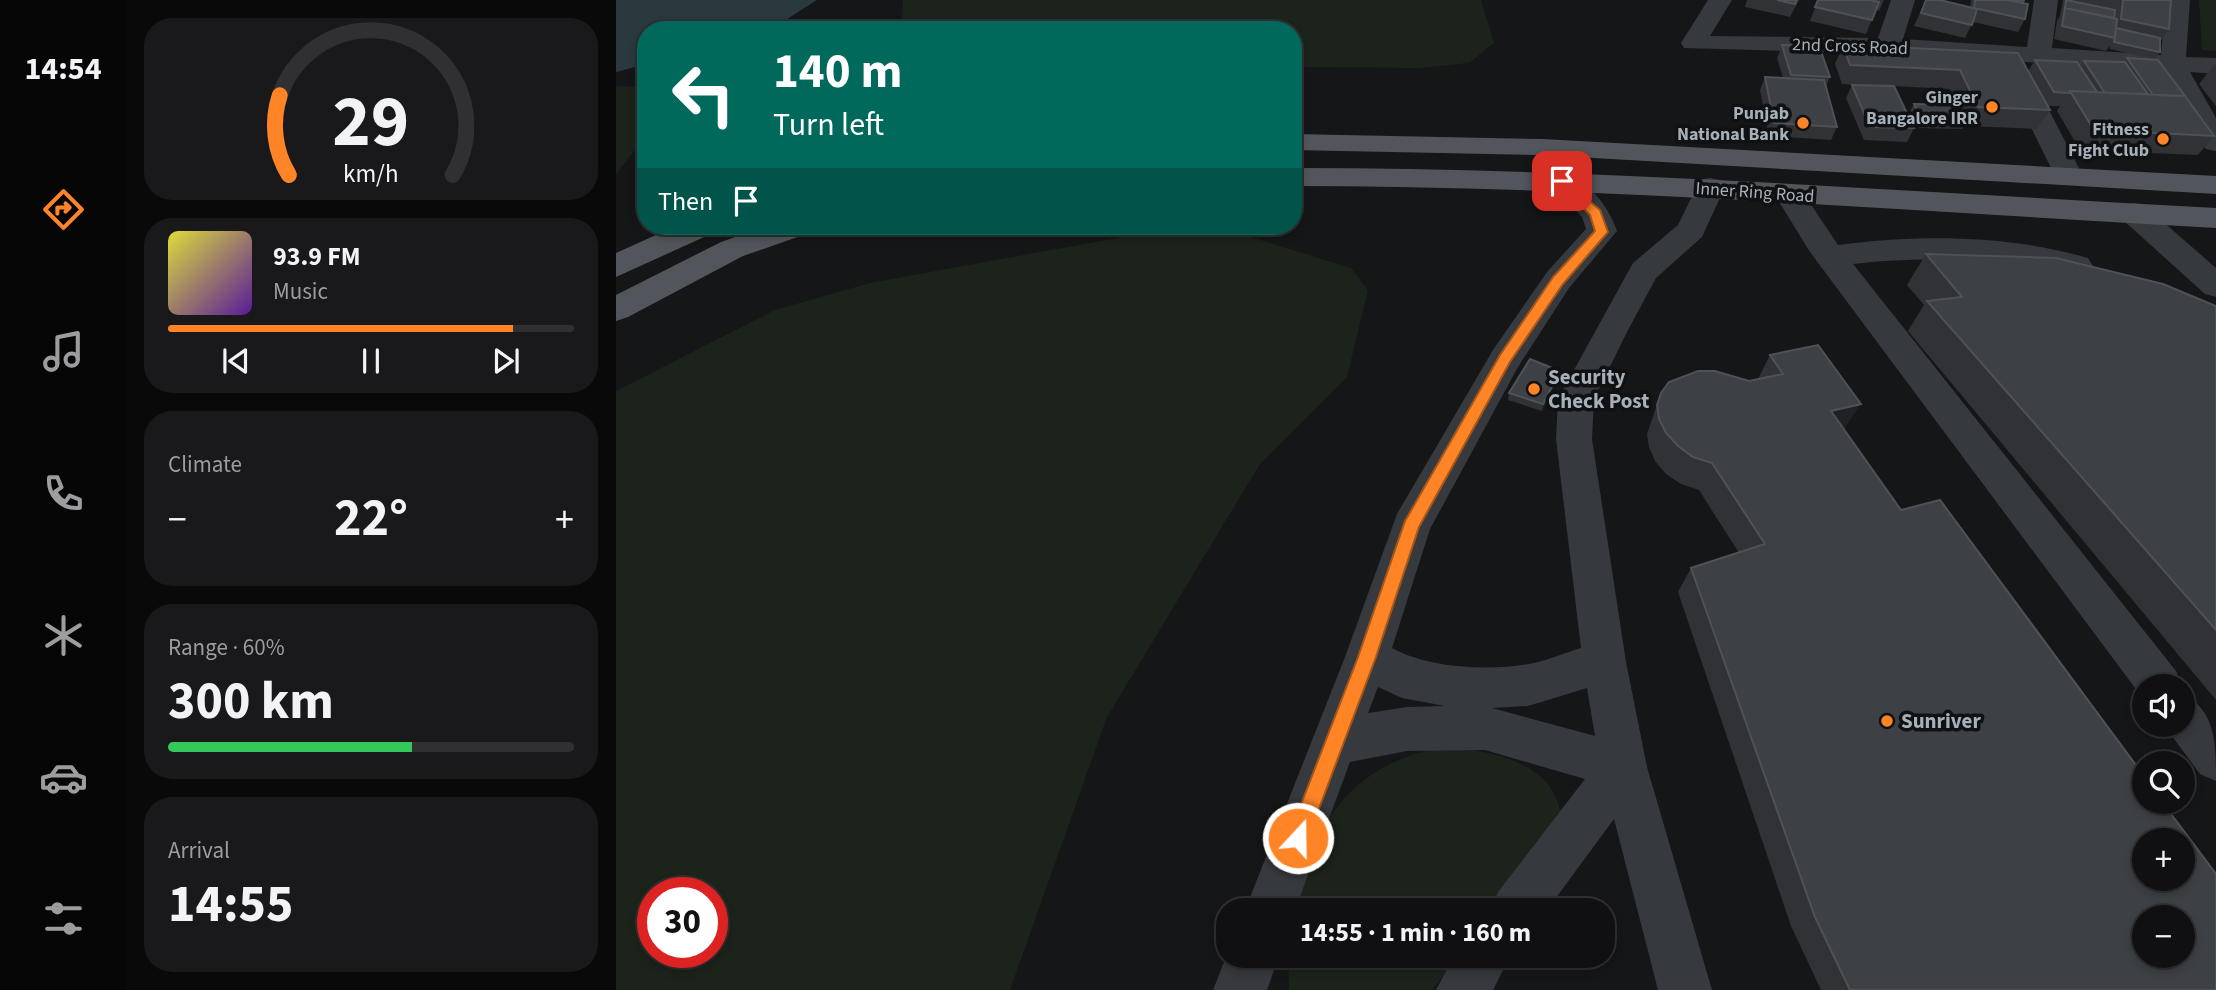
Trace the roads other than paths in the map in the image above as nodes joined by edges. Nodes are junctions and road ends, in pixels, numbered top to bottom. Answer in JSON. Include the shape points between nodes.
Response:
{"nodes":[{"id":1,"x":1720,"y":0,"type":"edge"},
{"id":2,"x":1903,"y":0,"type":"edge"},
{"id":3,"x":2046,"y":0,"type":"edge"},
{"id":4,"x":2178,"y":0,"type":"edge"},
{"id":5,"x":1888,"y":46,"type":"junction"},
{"id":6,"x":2009,"y":54,"type":"junction"},
{"id":7,"x":2039,"y":54,"type":"junction"},
{"id":8,"x":2173,"y":65,"type":"junction"},
{"id":9,"x":2216,"y":66,"type":"edge"},
{"id":10,"x":1302,"y":142,"type":"edge"},
{"id":11,"x":2216,"y":142,"type":"edge"},
{"id":12,"x":2069,"y":176,"type":"junction"},
{"id":13,"x":1302,"y":177,"type":"edge"},
{"id":14,"x":1562,"y":181,"type":"junction"},
{"id":15,"x":2216,"y":185,"type":"edge"},
{"id":16,"x":1710,"y":187,"type":"junction"},
{"id":17,"x":1790,"y":195,"type":"junction"},
{"id":18,"x":2134,"y":213,"type":"junction"},
{"id":19,"x":2216,"y":218,"type":"edge"},
{"id":20,"x":682,"y":235,"type":"edge"},
{"id":21,"x":772,"y":235,"type":"edge"},
{"id":22,"x":1831,"y":257,"type":"junction"},
{"id":23,"x":616,"y":265,"type":"edge"},
{"id":24,"x":2111,"y":275,"type":"edge"},
{"id":25,"x":2216,"y":286,"type":"edge"},
{"id":26,"x":2184,"y":299,"type":"edge"},
{"id":27,"x":616,"y":309,"type":"edge"},
{"id":28,"x":2216,"y":310,"type":"edge"},
{"id":29,"x":1367,"y":657,"type":"junction"},
{"id":30,"x":1604,"y":663,"type":"junction"},
{"id":31,"x":2151,"y":674,"type":"edge"},
{"id":32,"x":2195,"y":731,"type":"edge"},
{"id":33,"x":1334,"y":742,"type":"junction"},
{"id":34,"x":2216,"y":758,"type":"edge"},
{"id":35,"x":1624,"y":767,"type":"junction"},
{"id":36,"x":1275,"y":898,"type":"edge"},
{"id":37,"x":1525,"y":898,"type":"edge"},
{"id":38,"x":1250,"y":968,"type":"edge"},
{"id":39,"x":1259,"y":968,"type":"edge"},
{"id":40,"x":1477,"y":968,"type":"edge"},
{"id":41,"x":1240,"y":990,"type":"edge"},
{"id":42,"x":1266,"y":990,"type":"edge"},
{"id":43,"x":1463,"y":990,"type":"edge"},
{"id":44,"x":1685,"y":990,"type":"edge"}],
"edges":[{"from":1,"to":5,"type":"street","name":"2nd Cross Road","via":[[1693,43]]},
{"from":2,"to":5,"type":"street"},
{"from":3,"to":7,"type":"street"},
{"from":4,"to":8,"type":"street"},
{"from":5,"to":6,"type":"street","name":"2nd Cross Road"},
{"from":6,"to":7,"type":"street","name":"2nd Cross Road"},
{"from":6,"to":12,"type":"street"},
{"from":7,"to":8,"type":"street","name":"2nd Cross Road"},
{"from":8,"to":9,"type":"street","name":"2nd Cross Road"},
{"from":8,"to":11,"type":"street"},
{"from":10,"to":12,"type":"main road","name":"Inner Ring Road","via":[[1542,147]]},
{"from":12,"to":15,"type":"main road","name":"Inner Ring Road"},
{"from":13,"to":14,"type":"main road","name":"Inner Ring Road"},
{"from":14,"to":16,"type":"main road","name":"Inner Ring Road"},
{"from":14,"to":29,"type":"street","via":[[1596,213],[1602,232],[1558,281],[1505,359],[1411,526]]},
{"from":16,"to":17,"type":"main road","name":"Inner Ring Road"},
{"from":16,"to":30,"type":"street","via":[[1691,230],[1644,271],[1576,399],[1574,439]]},
{"from":17,"to":18,"type":"main road","name":"Inner Ring Road"},
{"from":17,"to":22,"type":"street"},
{"from":18,"to":19,"type":"main road","name":"Inner Ring Road"},
{"from":18,"to":25,"type":"street"},
{"from":20,"to":23,"type":"main road"},
{"from":21,"to":27,"type":"main road","via":[[732,249]]},
{"from":22,"to":24,"type":"street","via":[[1933,249],[2073,264]]},
{"from":22,"to":31,"type":"street"},
{"from":26,"to":28,"type":"street"},
{"from":29,"to":30,"type":"street","via":[[1402,677],[1460,688],[1528,685]]},
{"from":29,"to":33,"type":"street"},
{"from":30,"to":35,"type":"street"},
{"from":32,"to":34,"type":"street"},
{"from":33,"to":35,"type":"street","via":[[1407,729],[1485,728]]},
{"from":33,"to":36,"type":"street"},
{"from":35,"to":37,"type":"street"},
{"from":35,"to":44,"type":"street"},
{"from":38,"to":41,"type":"street"},
{"from":39,"to":42,"type":"street"},
{"from":40,"to":43,"type":"street"}]}
